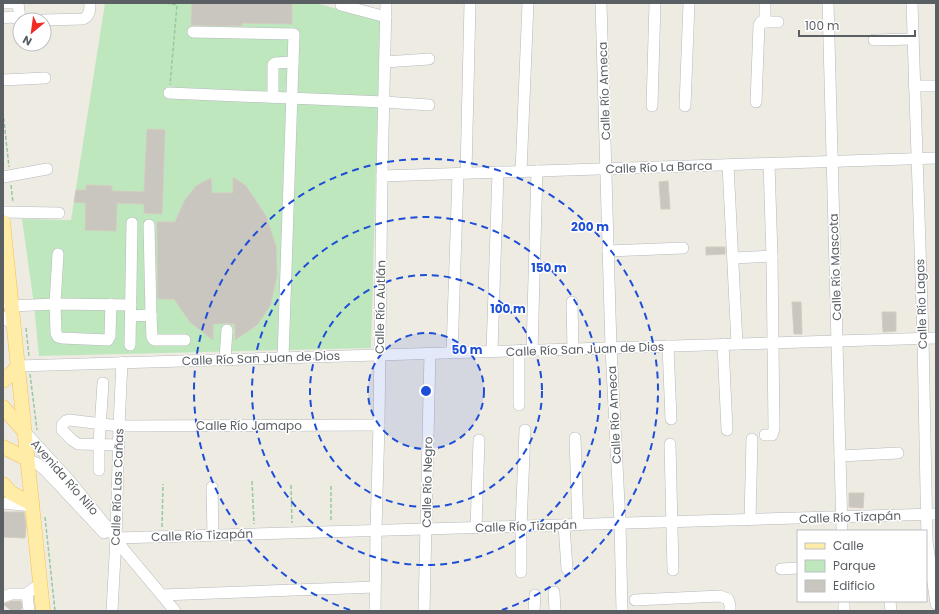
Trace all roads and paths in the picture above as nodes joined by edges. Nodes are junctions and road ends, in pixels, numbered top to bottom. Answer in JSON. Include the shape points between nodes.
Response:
{"nodes":[{"id":1,"x":3,"y":3,"type":"edge"},
{"id":2,"x":17,"y":3,"type":"edge"},
{"id":3,"x":90,"y":3,"type":"edge"},
{"id":4,"x":166,"y":3,"type":"edge"},
{"id":5,"x":386,"y":3,"type":"edge"},
{"id":6,"x":470,"y":3,"type":"edge"},
{"id":7,"x":528,"y":3,"type":"edge"},
{"id":8,"x":601,"y":3,"type":"edge"},
{"id":9,"x":655,"y":3,"type":"edge"},
{"id":10,"x":689,"y":3,"type":"edge"},
{"id":11,"x":765,"y":3,"type":"edge"},
{"id":12,"x":828,"y":3,"type":"edge"},
{"id":13,"x":912,"y":3,"type":"edge"},
{"id":14,"x":341,"y":5,"type":"dead end"},
{"id":15,"x":386,"y":18,"type":"junction"},
{"id":16,"x":52,"y":20,"type":"edge"},
{"id":17,"x":765,"y":22,"type":"junction"},
{"id":18,"x":778,"y":22,"type":"dead end"},
{"id":19,"x":193,"y":32,"type":"dead end"},
{"id":20,"x":913,"y":39,"type":"junction"},
{"id":21,"x":874,"y":40,"type":"dead end"},
{"id":22,"x":429,"y":59,"type":"dead end"},
{"id":23,"x":293,"y":62,"type":"junction"},
{"id":24,"x":385,"y":62,"type":"junction"},
{"id":25,"x":45,"y":78,"type":"dead end"},
{"id":26,"x":3,"y":80,"type":"edge"},
{"id":27,"x":914,"y":86,"type":"junction"},
{"id":28,"x":936,"y":86,"type":"edge"},
{"id":29,"x":169,"y":93,"type":"joint"},
{"id":30,"x":273,"y":97,"type":"junction"},
{"id":31,"x":292,"y":98,"type":"junction"},
{"id":32,"x":384,"y":102,"type":"junction"},
{"id":33,"x":756,"y":102,"type":"dead end"},
{"id":34,"x":428,"y":105,"type":"dead end"},
{"id":35,"x":652,"y":106,"type":"dead end"},
{"id":36,"x":685,"y":106,"type":"dead end"},
{"id":37,"x":936,"y":158,"type":"edge"},
{"id":38,"x":917,"y":159,"type":"junction"},
{"id":39,"x":832,"y":162,"type":"junction"},
{"id":40,"x":769,"y":164,"type":"junction"},
{"id":41,"x":728,"y":165,"type":"junction"},
{"id":42,"x":47,"y":169,"type":"dead end"},
{"id":43,"x":606,"y":169,"type":"junction"},
{"id":44,"x":537,"y":171,"type":"junction"},
{"id":45,"x":498,"y":172,"type":"junction"},
{"id":46,"x":521,"y":172,"type":"junction"},
{"id":47,"x":462,"y":174,"type":"junction"},
{"id":48,"x":382,"y":176,"type":"junction"},
{"id":49,"x":3,"y":178,"type":"edge"},
{"id":50,"x":3,"y":212,"type":"edge"},
{"id":51,"x":59,"y":213,"type":"dead end"},
{"id":52,"x":3,"y":222,"type":"edge"},
{"id":53,"x":132,"y":223,"type":"dead end"},
{"id":54,"x":149,"y":224,"type":"dead end"},
{"id":55,"x":683,"y":248,"type":"dead end"},
{"id":56,"x":608,"y":251,"type":"junction"},
{"id":57,"x":58,"y":254,"type":"dead end"},
{"id":58,"x":772,"y":256,"type":"junction"},
{"id":59,"x":733,"y":258,"type":"junction"},
{"id":60,"x":572,"y":302,"type":"dead end"},
{"id":61,"x":7,"y":303,"type":"edge"},
{"id":62,"x":55,"y":304,"type":"junction"},
{"id":63,"x":111,"y":304,"type":"junction"},
{"id":64,"x":131,"y":304,"type":"junction"},
{"id":65,"x":151,"y":315,"type":"junction"},
{"id":66,"x":131,"y":316,"type":"junction"},
{"id":67,"x":8,"y":320,"type":"edge"},
{"id":68,"x":227,"y":330,"type":"dead end"},
{"id":69,"x":922,"y":338,"type":"junction"},
{"id":70,"x":936,"y":338,"type":"edge"},
{"id":71,"x":185,"y":340,"type":"dead end"},
{"id":72,"x":837,"y":341,"type":"junction"},
{"id":73,"x":774,"y":343,"type":"junction"},
{"id":74,"x":723,"y":344,"type":"junction"},
{"id":75,"x":737,"y":344,"type":"junction"},
{"id":76,"x":130,"y":345,"type":"dead end"},
{"id":77,"x":668,"y":346,"type":"junction"},
{"id":78,"x":611,"y":348,"type":"junction"},
{"id":79,"x":572,"y":349,"type":"junction"},
{"id":80,"x":518,"y":350,"type":"junction"},
{"id":81,"x":532,"y":350,"type":"junction"},
{"id":82,"x":492,"y":351,"type":"junction"},
{"id":83,"x":452,"y":352,"type":"junction"},
{"id":84,"x":430,"y":353,"type":"junction"},
{"id":85,"x":380,"y":355,"type":"junction"},
{"id":86,"x":283,"y":358,"type":"junction"},
{"id":87,"x":225,"y":359,"type":"junction"},
{"id":88,"x":122,"y":362,"type":"junction"},
{"id":89,"x":18,"y":366,"type":"junction"},
{"id":90,"x":3,"y":381,"type":"edge"},
{"id":91,"x":103,"y":383,"type":"dead end"},
{"id":92,"x":519,"y":405,"type":"dead end"},
{"id":93,"x":3,"y":407,"type":"edge"},
{"id":94,"x":671,"y":419,"type":"dead end"},
{"id":95,"x":101,"y":424,"type":"junction"},
{"id":96,"x":379,"y":425,"type":"junction"},
{"id":97,"x":119,"y":426,"type":"junction"},
{"id":98,"x":525,"y":430,"type":"dead end"},
{"id":99,"x":727,"y":430,"type":"dead end"},
{"id":100,"x":24,"y":431,"type":"junction"},
{"id":101,"x":766,"y":436,"type":"dead end"},
{"id":102,"x":575,"y":438,"type":"dead end"},
{"id":103,"x":752,"y":439,"type":"dead end"},
{"id":104,"x":479,"y":440,"type":"dead end"},
{"id":105,"x":99,"y":444,"type":"junction"},
{"id":106,"x":670,"y":444,"type":"dead end"},
{"id":107,"x":119,"y":446,"type":"junction"},
{"id":108,"x":3,"y":447,"type":"edge"},
{"id":109,"x":898,"y":453,"type":"dead end"},
{"id":110,"x":840,"y":456,"type":"junction"},
{"id":111,"x":27,"y":459,"type":"junction"},
{"id":112,"x":99,"y":470,"type":"dead end"},
{"id":113,"x":252,"y":481,"type":"dead end"},
{"id":114,"x":3,"y":484,"type":"edge"},
{"id":115,"x":163,"y":484,"type":"dead end"},
{"id":116,"x":291,"y":485,"type":"dead end"},
{"id":117,"x":331,"y":486,"type":"dead end"},
{"id":118,"x":212,"y":487,"type":"dead end"},
{"id":119,"x":3,"y":503,"type":"edge"},
{"id":120,"x":32,"y":505,"type":"junction"},
{"id":121,"x":931,"y":514,"type":"edge"},
{"id":122,"x":842,"y":517,"type":"junction"},
{"id":123,"x":750,"y":520,"type":"junction"},
{"id":124,"x":671,"y":522,"type":"junction"},
{"id":125,"x":620,"y":524,"type":"junction"},
{"id":126,"x":564,"y":525,"type":"junction"},
{"id":127,"x":578,"y":525,"type":"junction"},
{"id":128,"x":521,"y":526,"type":"junction"},
{"id":129,"x":476,"y":528,"type":"junction"},
{"id":130,"x":426,"y":529,"type":"junction"},
{"id":131,"x":376,"y":530,"type":"junction"},
{"id":132,"x":842,"y":530,"type":"edge"},
{"id":133,"x":332,"y":532,"type":"junction"},
{"id":134,"x":292,"y":533,"type":"junction"},
{"id":135,"x":254,"y":534,"type":"junction"},
{"id":136,"x":213,"y":535,"type":"junction"},
{"id":137,"x":162,"y":536,"type":"junction"},
{"id":138,"x":118,"y":545,"type":"junction"},
{"id":139,"x":797,"y":568,"type":"edge"},
{"id":140,"x":567,"y":569,"type":"dead end"},
{"id":141,"x":781,"y":569,"type":"dead end"},
{"id":142,"x":673,"y":570,"type":"dead end"},
{"id":143,"x":521,"y":572,"type":"dead end"},
{"id":144,"x":40,"y":584,"type":"junction"},
{"id":145,"x":375,"y":587,"type":"junction"},
{"id":146,"x":554,"y":592,"type":"dead end"},
{"id":147,"x":27,"y":594,"type":"junction"},
{"id":148,"x":162,"y":595,"type":"junction"},
{"id":149,"x":534,"y":595,"type":"dead end"},
{"id":150,"x":3,"y":597,"type":"edge"},
{"id":151,"x":635,"y":600,"type":"dead end"},
{"id":152,"x":936,"y":604,"type":"edge"},
{"id":153,"x":29,"y":611,"type":"edge"},
{"id":154,"x":43,"y":611,"type":"edge"},
{"id":155,"x":112,"y":611,"type":"edge"},
{"id":156,"x":175,"y":611,"type":"edge"},
{"id":157,"x":375,"y":611,"type":"edge"},
{"id":158,"x":424,"y":611,"type":"edge"},
{"id":159,"x":534,"y":611,"type":"edge"},
{"id":160,"x":555,"y":611,"type":"edge"},
{"id":161,"x":622,"y":611,"type":"edge"},
{"id":162,"x":730,"y":611,"type":"edge"}],
"edges":[{"from":1,"to":2,"type":"street"},
{"from":3,"to":16,"type":"street","via":[[86,18]]},
{"from":4,"to":29,"type":"path","via":[[177,5]]},
{"from":5,"to":15,"type":"street","name":"Calle Río Autlán"},
{"from":6,"to":47,"type":"street"},
{"from":7,"to":46,"type":"street"},
{"from":8,"to":43,"type":"street","name":"Calle Río Ameca"},
{"from":9,"to":35,"type":"street"},
{"from":10,"to":36,"type":"street"},
{"from":11,"to":17,"type":"street"},
{"from":12,"to":39,"type":"street","name":"Calle Río Mascota"},
{"from":13,"to":20,"type":"street","name":"Calle Río Lagos"},
{"from":14,"to":15,"type":"street"},
{"from":15,"to":24,"type":"street","name":"Calle Río Autlán"},
{"from":17,"to":18,"type":"street"},
{"from":17,"to":33,"type":"street","via":[[761,22],[758,27]]},
{"from":19,"to":23,"type":"street","via":[[294,34]]},
{"from":20,"to":21,"type":"street"},
{"from":20,"to":27,"type":"street","name":"Calle Río Lagos"},
{"from":22,"to":24,"type":"street"},
{"from":23,"to":30,"type":"street","via":[[273,65]]},
{"from":23,"to":31,"type":"street"},
{"from":24,"to":32,"type":"street","name":"Calle Río Autlán"},
{"from":25,"to":26,"type":"street"},
{"from":27,"to":28,"type":"street"},
{"from":27,"to":38,"type":"street","name":"Calle Río Lagos"},
{"from":29,"to":30,"type":"street"},
{"from":30,"to":31,"type":"street"},
{"from":31,"to":32,"type":"street"},
{"from":31,"to":86,"type":"street"},
{"from":32,"to":34,"type":"street"},
{"from":32,"to":48,"type":"street","name":"Calle Río Autlán"},
{"from":37,"to":38,"type":"street","name":"Calle Río La Barca"},
{"from":38,"to":39,"type":"street","name":"Calle Río La Barca"},
{"from":38,"to":69,"type":"street","name":"Calle Río Lagos"},
{"from":39,"to":40,"type":"street","name":"Calle Río La Barca"},
{"from":39,"to":72,"type":"street","name":"Calle Río Mascota"},
{"from":40,"to":41,"type":"street","name":"Calle Río La Barca"},
{"from":40,"to":58,"type":"street"},
{"from":41,"to":43,"type":"street","name":"Calle Río La Barca"},
{"from":41,"to":59,"type":"street"},
{"from":42,"to":49,"type":"street"},
{"from":43,"to":44,"type":"street","name":"Calle Río La Barca"},
{"from":43,"to":56,"type":"street","name":"Calle Río Ameca"},
{"from":44,"to":46,"type":"street","name":"Calle Río La Barca"},
{"from":44,"to":81,"type":"street"},
{"from":45,"to":46,"type":"street","name":"Calle Río La Barca"},
{"from":45,"to":47,"type":"street","name":"Calle Río La Barca"},
{"from":45,"to":82,"type":"street"},
{"from":47,"to":48,"type":"street","name":"Calle Río La Barca"},
{"from":47,"to":83,"type":"street"},
{"from":48,"to":85,"type":"street","name":"Calle Río Autlán"},
{"from":50,"to":51,"type":"street"},
{"from":52,"to":61,"type":"main road"},
{"from":53,"to":64,"type":"street"},
{"from":54,"to":65,"type":"street"},
{"from":55,"to":56,"type":"street"},
{"from":56,"to":78,"type":"street","name":"Calle Río Ameca"},
{"from":57,"to":62,"type":"street"},
{"from":58,"to":59,"type":"street"},
{"from":58,"to":73,"type":"street"},
{"from":59,"to":75,"type":"street"},
{"from":60,"to":79,"type":"street"},
{"from":61,"to":62,"type":"street"},
{"from":61,"to":67,"type":"main road"},
{"from":62,"to":63,"type":"street"},
{"from":62,"to":63,"type":"street","via":[[58,337],[107,340],[110,337]]},
{"from":63,"to":64,"type":"street"},
{"from":64,"to":66,"type":"street"},
{"from":65,"to":66,"type":"street"},
{"from":65,"to":71,"type":"street","via":[[152,339]]},
{"from":66,"to":76,"type":"street"},
{"from":67,"to":89,"type":"main road"},
{"from":68,"to":87,"type":"street"},
{"from":69,"to":70,"type":"street","name":"Calle Río San Juan de Dios"},
{"from":69,"to":72,"type":"street","name":"Calle Río San Juan de Dios"},
{"from":69,"to":121,"type":"street","name":"Calle Río Lagos"},
{"from":72,"to":73,"type":"street","name":"Calle Río San Juan de Dios"},
{"from":72,"to":110,"type":"street","name":"Calle Río Mascota"},
{"from":73,"to":75,"type":"street","name":"Calle Río San Juan de Dios"},
{"from":73,"to":101,"type":"street","via":[[774,429],[772,435]]},
{"from":74,"to":75,"type":"street","name":"Calle Río San Juan de Dios"},
{"from":74,"to":77,"type":"street","name":"Calle Río San Juan de Dios"},
{"from":74,"to":99,"type":"street"},
{"from":77,"to":78,"type":"street","name":"Calle Río San Juan de Dios"},
{"from":77,"to":94,"type":"street"},
{"from":78,"to":79,"type":"street","name":"Calle Río San Juan de Dios"},
{"from":78,"to":125,"type":"street","name":"Calle Río Ameca"},
{"from":79,"to":81,"type":"street","name":"Calle Río San Juan de Dios"},
{"from":80,"to":81,"type":"street","name":"Calle Río San Juan de Dios"},
{"from":80,"to":82,"type":"street","name":"Calle Río San Juan de Dios"},
{"from":80,"to":92,"type":"street"},
{"from":82,"to":83,"type":"street","name":"Calle Río San Juan de Dios"},
{"from":83,"to":84,"type":"street","name":"Calle Río San Juan de Dios"},
{"from":84,"to":85,"type":"street","name":"Calle Río San Juan de Dios"},
{"from":84,"to":130,"type":"street","name":"Calle Río Negro"},
{"from":85,"to":86,"type":"street","name":"Calle Río San Juan de Dios"},
{"from":85,"to":96,"type":"street","name":"Calle Río Autlán"},
{"from":86,"to":87,"type":"street","name":"Calle Río San Juan de Dios"},
{"from":87,"to":88,"type":"street","name":"Calle Río San Juan de Dios"},
{"from":88,"to":89,"type":"street","name":"Calle Río San Juan de Dios"},
{"from":88,"to":97,"type":"street","name":"Calle Río Las Cañas"},
{"from":89,"to":90,"type":"main road"},
{"from":89,"to":100,"type":"main road"},
{"from":91,"to":95,"type":"street"},
{"from":93,"to":100,"type":"main road","name":"Avenida Río Nilo"},
{"from":95,"to":97,"type":"street","name":"Calle Río Jamapo"},
{"from":95,"to":105,"type":"street"},
{"from":95,"to":105,"type":"street","name":"Calle Río Jamapo","via":[[69,420],[62,427],[62,430],[78,444]]},
{"from":96,"to":97,"type":"street","name":"Calle Río Jamapo"},
{"from":96,"to":131,"type":"street","name":"Calle Río Autlán"},
{"from":97,"to":107,"type":"street","name":"Calle Río Las Cañas"},
{"from":98,"to":128,"type":"street"},
{"from":100,"to":111,"type":"main road"},
{"from":100,"to":138,"type":"street","name":"Avenida Río Nilo","via":[[69,480]]},
{"from":102,"to":127,"type":"street"},
{"from":103,"to":123,"type":"street"},
{"from":104,"to":129,"type":"street"},
{"from":105,"to":107,"type":"street"},
{"from":105,"to":112,"type":"street"},
{"from":106,"to":124,"type":"street"},
{"from":107,"to":138,"type":"street","name":"Calle Río Las Cañas"},
{"from":108,"to":111,"type":"main road","name":"Avenida Río Nilo"},
{"from":109,"to":110,"type":"street"},
{"from":110,"to":122,"type":"street","name":"Calle Río Mascota"},
{"from":111,"to":120,"type":"main road"},
{"from":111,"to":138,"type":"street","name":"Avenida Río Nilo","via":[[45,470]]},
{"from":113,"to":135,"type":"path"},
{"from":114,"to":120,"type":"main road","via":[[11,493]]},
{"from":115,"to":137,"type":"path"},
{"from":116,"to":134,"type":"path"},
{"from":117,"to":133,"type":"path"},
{"from":118,"to":136,"type":"street"},
{"from":119,"to":120,"type":"street"},
{"from":120,"to":144,"type":"main road"},
{"from":121,"to":122,"type":"street","name":"Calle Río Tizapán"},
{"from":121,"to":152,"type":"street","name":"Calle Río Lagos","via":[[927,541]]},
{"from":122,"to":123,"type":"street","name":"Calle Río Tizapán"},
{"from":122,"to":132,"type":"street","name":"Calle Río Mascota"},
{"from":123,"to":124,"type":"street","name":"Calle Río Tizapán"},
{"from":124,"to":125,"type":"street","name":"Calle Río Tizapán"},
{"from":124,"to":142,"type":"street"},
{"from":125,"to":127,"type":"street","name":"Calle Río Tizapán"},
{"from":125,"to":161,"type":"street","name":"Calle Río Ameca"},
{"from":126,"to":127,"type":"street","name":"Calle Río Tizapán"},
{"from":126,"to":128,"type":"street","name":"Calle Río Tizapán"},
{"from":126,"to":140,"type":"street"},
{"from":128,"to":129,"type":"street","name":"Calle Río Tizapán"},
{"from":128,"to":143,"type":"street"},
{"from":129,"to":130,"type":"street","name":"Calle Río Tizapán"},
{"from":130,"to":131,"type":"street","name":"Calle Río Tizapán"},
{"from":130,"to":158,"type":"street","name":"Calle Río Negro"},
{"from":131,"to":133,"type":"street","name":"Calle Río Tizapán"},
{"from":131,"to":145,"type":"street","name":"Calle Río Autlán"},
{"from":133,"to":134,"type":"street","name":"Calle Río Tizapán"},
{"from":134,"to":135,"type":"street","name":"Calle Río Tizapán"},
{"from":135,"to":136,"type":"street","name":"Calle Río Tizapán"},
{"from":136,"to":137,"type":"street","name":"Calle Río Tizapán"},
{"from":137,"to":138,"type":"street","name":"Calle Río Tizapán"},
{"from":138,"to":148,"type":"street","name":"Avenida Río Nilo"},
{"from":138,"to":155,"type":"street","name":"Calle Río Las Cañas"},
{"from":139,"to":141,"type":"street"},
{"from":144,"to":147,"type":"street"},
{"from":144,"to":154,"type":"main road"},
{"from":145,"to":148,"type":"street"},
{"from":145,"to":157,"type":"street","name":"Calle Río Autlán"},
{"from":146,"to":160,"type":"street"},
{"from":147,"to":150,"type":"street"},
{"from":147,"to":153,"type":"street"},
{"from":148,"to":156,"type":"street","name":"Avenida Río Nilo"},
{"from":149,"to":159,"type":"street"},
{"from":151,"to":162,"type":"street","via":[[720,596],[728,599]]}]}
